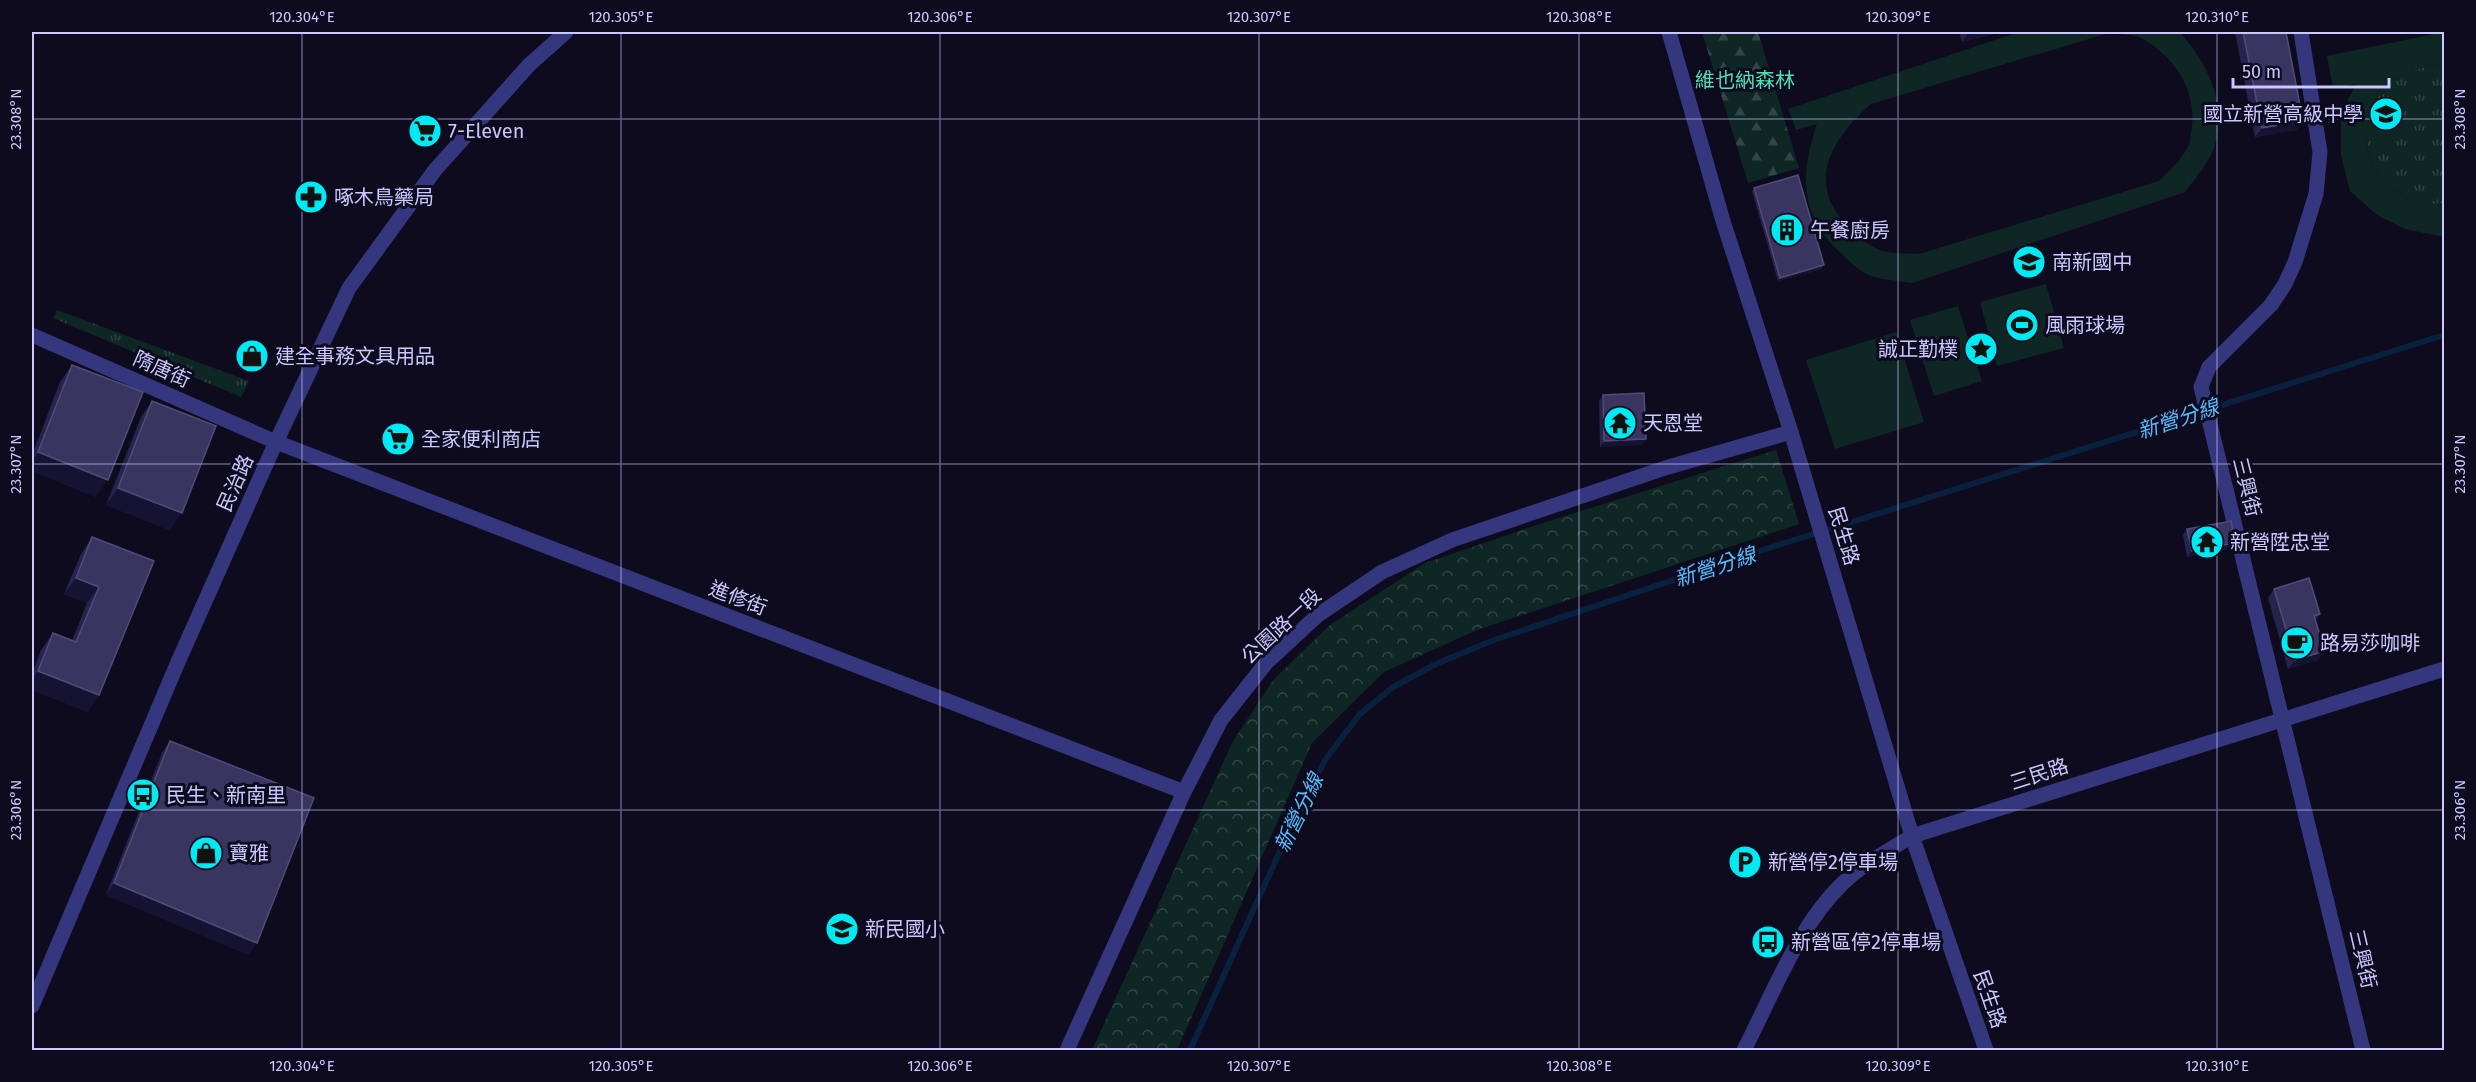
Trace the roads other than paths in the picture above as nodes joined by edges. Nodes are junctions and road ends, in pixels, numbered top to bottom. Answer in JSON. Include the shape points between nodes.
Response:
{"nodes":[{"id":1,"x":566,"y":32,"type":"edge"},
{"id":2,"x":1669,"y":32,"type":"edge"},
{"id":3,"x":2301,"y":32,"type":"edge"},
{"id":4,"x":32,"y":335,"type":"edge"},
{"id":5,"x":1791,"y":432,"type":"junction"},
{"id":6,"x":276,"y":442,"type":"junction"},
{"id":7,"x":2445,"y":669,"type":"edge"},
{"id":8,"x":2282,"y":719,"type":"junction"},
{"id":9,"x":1184,"y":792,"type":"junction"},
{"id":10,"x":1912,"y":836,"type":"junction"},
{"id":11,"x":32,"y":1006,"type":"edge"},
{"id":12,"x":1067,"y":1050,"type":"edge"},
{"id":13,"x":1744,"y":1050,"type":"edge"},
{"id":14,"x":1986,"y":1050,"type":"edge"},
{"id":15,"x":2363,"y":1050,"type":"edge"}],
"edges":[{"from":1,"to":6,"type":"street","name":"民治路","via":[[529,65],[435,170],[349,288]]},
{"from":2,"to":5,"type":"street","name":"民生路","via":[[1723,220]]},
{"from":3,"to":8,"type":"street","name":"三興街","via":[[2320,152],[2316,194],[2285,284],[2271,305],[2209,367],[2201,387]]},
{"from":4,"to":6,"type":"street","name":"隋唐街"},
{"from":5,"to":9,"type":"street","name":"公園路一段","via":[[1665,468],[1463,536],[1382,572],[1318,615],[1266,663],[1221,720]]},
{"from":5,"to":10,"type":"street","name":"民生路"},
{"from":6,"to":9,"type":"street","name":"進修街"},
{"from":6,"to":11,"type":"street","name":"民治路"},
{"from":7,"to":8,"type":"street","name":"三民路"},
{"from":8,"to":10,"type":"street","name":"三民路"},
{"from":8,"to":15,"type":"street","name":"三興街"},
{"from":9,"to":12,"type":"street","name":"公園路一段"},
{"from":10,"to":13,"type":"street","name":"三民路","via":[[1868,862],[1818,912],[1770,994]]},
{"from":10,"to":14,"type":"street","name":"民生路"}]}
